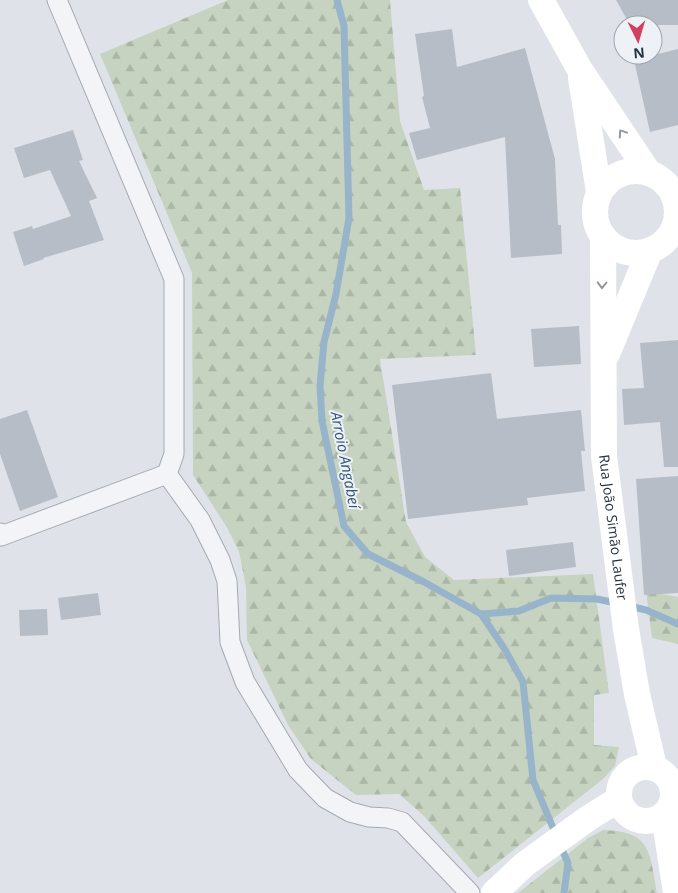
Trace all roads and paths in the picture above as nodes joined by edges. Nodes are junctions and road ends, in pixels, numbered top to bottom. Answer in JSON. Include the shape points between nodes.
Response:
{"nodes":[{"id":1,"x":57,"y":0,"type":"edge"},
{"id":2,"x":541,"y":0,"type":"edge"},
{"id":3,"x":580,"y":70,"type":"junction"},
{"id":4,"x":663,"y":180,"type":"edge"},
{"id":5,"x":599,"y":192,"type":"junction"},
{"id":6,"x":674,"y":234,"type":"edge"},
{"id":7,"x":603,"y":236,"type":"junction"},
{"id":8,"x":650,"y":250,"type":"junction"},
{"id":9,"x":604,"y":362,"type":"junction"},
{"id":10,"x":167,"y":474,"type":"junction"},
{"id":11,"x":0,"y":533,"type":"edge"},
{"id":12,"x":643,"y":768,"type":"junction"},
{"id":13,"x":619,"y":799,"type":"junction"},
{"id":14,"x":664,"y":816,"type":"junction"},
{"id":15,"x":470,"y":893,"type":"edge"},
{"id":16,"x":494,"y":893,"type":"edge"},
{"id":17,"x":676,"y":893,"type":"edge"}],
"edges":[{"from":1,"to":10,"type":"street","via":[[174,279],[174,454]]},
{"from":2,"to":3,"type":"main road"},
{"from":4,"to":3,"type":"main road","one_way":true},
{"from":3,"to":5,"type":"main road"},
{"from":4,"to":5,"type":"main road","via":[[635,171],[620,174]]},
{"from":4,"to":6,"type":"main road","via":[[675,202]]},
{"from":5,"to":7,"type":"main road","via":[[595,215]]},
{"from":6,"to":8,"type":"main road"},
{"from":7,"to":8,"type":"main road","via":[[624,251]]},
{"from":7,"to":9,"type":"main road","name":"Rua João Simão Laufer","one_way":true},
{"from":8,"to":9,"type":"main road","name":"Rua João Simão Laufer"},
{"from":9,"to":12,"type":"main road","name":"Rua João Simão Laufer","via":[[604,456]]},
{"from":10,"to":11,"type":"street","via":[[2,536]]},
{"from":10,"to":15,"type":"street","via":[[200,520],[220,560],[227,581],[230,642],[246,682],[298,770],[325,798],[350,812],[402,822]]},
{"from":12,"to":13,"type":"main road","via":[[624,778],[619,788]]},
{"from":12,"to":14,"type":"main road","via":[[664,773],[672,782],[674,794]]},
{"from":13,"to":14,"type":"main road","via":[[632,818],[654,821]]},
{"from":13,"to":16,"type":"main road","via":[[525,864]]},
{"from":14,"to":17,"type":"main road"}]}
